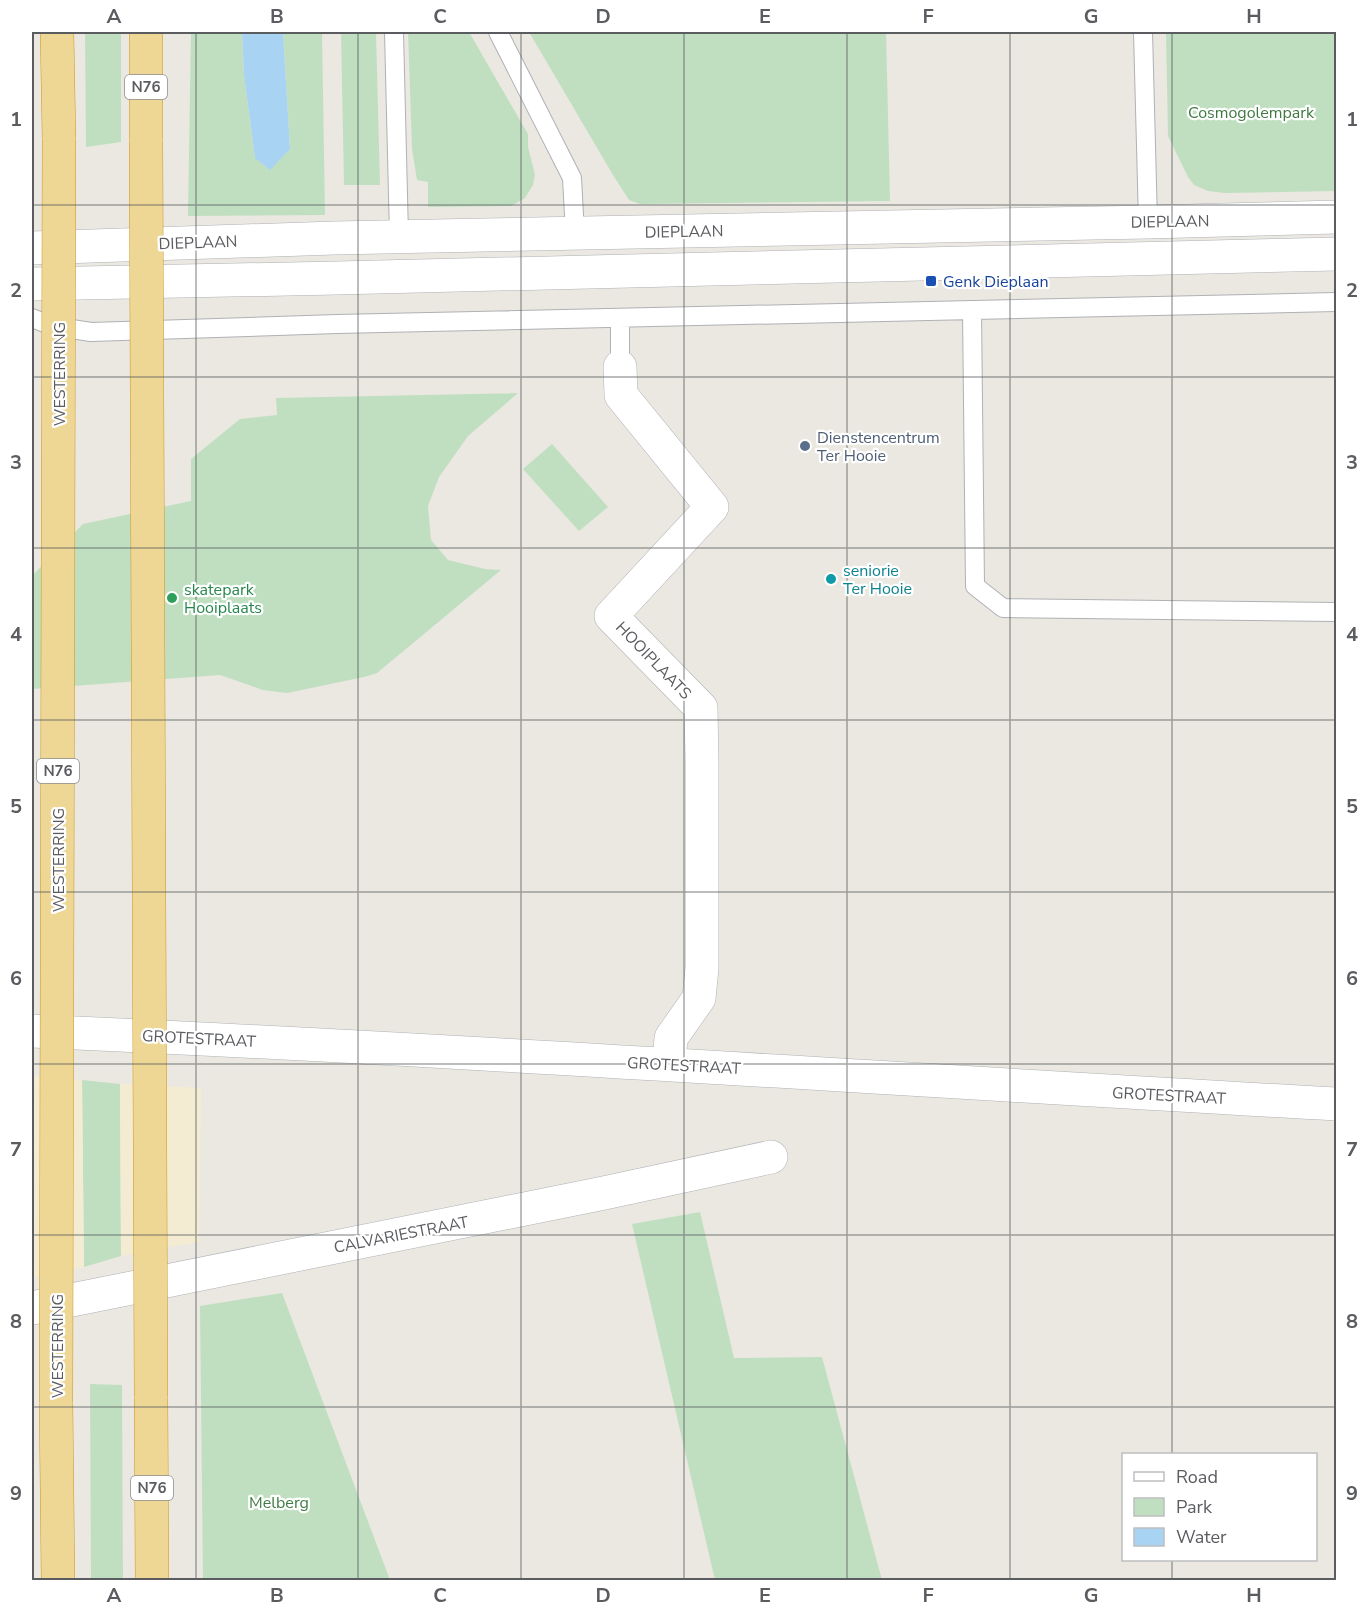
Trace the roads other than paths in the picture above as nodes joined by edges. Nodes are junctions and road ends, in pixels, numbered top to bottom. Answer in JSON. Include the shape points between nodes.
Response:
{"nodes":[{"id":1,"x":57,"y":32,"type":"edge"},
{"id":2,"x":146,"y":32,"type":"edge"},
{"id":3,"x":394,"y":32,"type":"edge"},
{"id":4,"x":498,"y":32,"type":"edge"},
{"id":5,"x":1143,"y":32,"type":"edge"},
{"id":6,"x":1336,"y":217,"type":"edge"},
{"id":7,"x":1148,"y":222,"type":"junction"},
{"id":8,"x":575,"y":234,"type":"junction"},
{"id":9,"x":399,"y":237,"type":"junction"},
{"id":10,"x":32,"y":248,"type":"edge"},
{"id":11,"x":1336,"y":254,"type":"edge"},
{"id":12,"x":32,"y":284,"type":"edge"},
{"id":13,"x":1336,"y":302,"type":"edge"},
{"id":14,"x":972,"y":310,"type":"junction"},
{"id":15,"x":32,"y":318,"type":"edge"},
{"id":16,"x":620,"y":318,"type":"junction"},
{"id":17,"x":620,"y":367,"type":"joint"},
{"id":18,"x":1336,"y":612,"type":"edge"},
{"id":19,"x":32,"y":1031,"type":"edge"},
{"id":20,"x":669,"y":1064,"type":"junction"},
{"id":21,"x":1336,"y":1104,"type":"edge"},
{"id":22,"x":771,"y":1156,"type":"dead end"},
{"id":23,"x":32,"y":1308,"type":"edge"},
{"id":24,"x":58,"y":1581,"type":"edge"},
{"id":25,"x":152,"y":1581,"type":"edge"}],
"edges":[{"from":1,"to":24,"type":"highway","name":"WESTERRING","number":"N76","bridge":true},
{"from":2,"to":25,"type":"highway","number":"N76","bridge":true},
{"from":3,"to":9,"type":"lane"},
{"from":4,"to":8,"type":"lane","via":[[572,177]]},
{"from":5,"to":7,"type":"lane"},
{"from":6,"to":7,"type":"street","name":"DIEPLAAN"},
{"from":7,"to":8,"type":"street","name":"DIEPLAAN"},
{"from":8,"to":9,"type":"street","name":"DIEPLAAN"},
{"from":9,"to":10,"type":"street","name":"DIEPLAAN"},
{"from":11,"to":12,"type":"street"},
{"from":13,"to":14,"type":"lane"},
{"from":14,"to":16,"type":"lane"},
{"from":14,"to":18,"type":"lane","via":[[975,586],[1003,608]]},
{"from":15,"to":16,"type":"lane","via":[[52,326],[91,332]]},
{"from":16,"to":17,"type":"lane","name":"HOOIPLAATS"},
{"from":17,"to":20,"type":"street","name":"HOOIPLAATS","via":[[621,395],[712,507],[611,616],[701,708],[702,968],[699,998],[671,1038]]},
{"from":19,"to":20,"type":"street","name":"GROTESTRAAT"},
{"from":20,"to":21,"type":"street","name":"GROTESTRAAT"},
{"from":22,"to":23,"type":"street","name":"CALVARIESTRAAT"}]}
